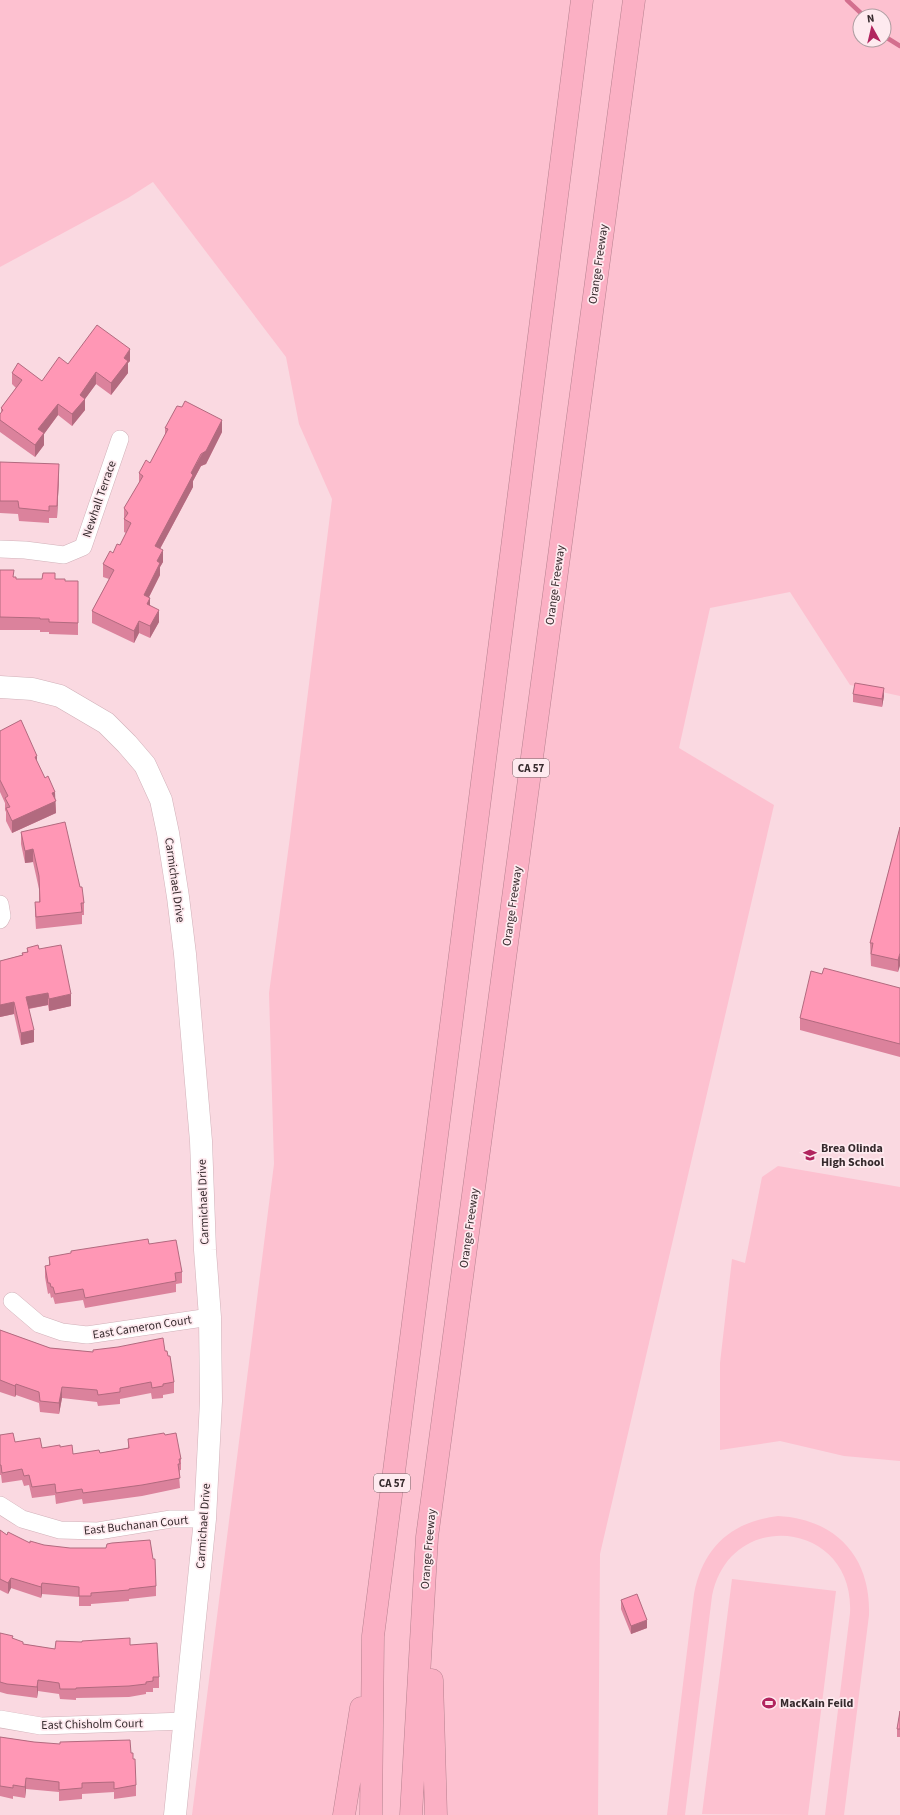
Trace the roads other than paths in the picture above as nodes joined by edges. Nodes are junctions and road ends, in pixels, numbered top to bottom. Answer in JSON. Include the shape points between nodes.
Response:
{"nodes":[{"id":1,"x":582,"y":0,"type":"edge"},
{"id":2,"x":634,"y":0,"type":"edge"},
{"id":3,"x":120,"y":439,"type":"dead end"},
{"id":4,"x":0,"y":549,"type":"edge"},
{"id":5,"x":0,"y":687,"type":"edge"},
{"id":6,"x":0,"y":904,"type":"edge"},
{"id":7,"x":0,"y":920,"type":"edge"},
{"id":8,"x":12,"y":1301,"type":"dead end"},
{"id":9,"x":210,"y":1317,"type":"junction"},
{"id":10,"x":0,"y":1505,"type":"edge"},
{"id":11,"x":205,"y":1519,"type":"junction"},
{"id":12,"x":427,"y":1537,"type":"junction"},
{"id":13,"x":373,"y":1636,"type":"junction"},
{"id":14,"x":0,"y":1719,"type":"edge"},
{"id":15,"x":186,"y":1721,"type":"junction"},
{"id":16,"x":175,"y":1815,"type":"edge"},
{"id":17,"x":344,"y":1815,"type":"edge"},
{"id":18,"x":371,"y":1815,"type":"edge"},
{"id":19,"x":411,"y":1815,"type":"edge"},
{"id":20,"x":436,"y":1815,"type":"edge"}],
"edges":[{"from":1,"to":13,"type":"highway","number":"CA 57"},
{"from":2,"to":12,"type":"highway","name":"Orange Freeway","number":"CA 57"},
{"from":3,"to":4,"type":"street","name":"Newhall Terrace","via":[[82,547],[64,555]]},
{"from":5,"to":9,"type":"street","name":"Carmichael Drive","via":[[60,696],[106,723],[145,765],[161,800],[185,954],[201,1141]]},
{"from":6,"to":7,"type":"street"},
{"from":8,"to":9,"type":"street","name":"East Cameron Court","via":[[39,1324],[62,1332],[87,1335]]},
{"from":9,"to":11,"type":"street","name":"Carmichael Drive","via":[[211,1401]]},
{"from":10,"to":11,"type":"street","name":"East Buchanan Court","via":[[22,1519],[60,1530],[98,1531],[171,1519]]},
{"from":11,"to":15,"type":"street","name":"Carmichael Drive"},
{"from":12,"to":19,"type":"highway","name":"Orange Freeway","number":"CA 57"},
{"from":12,"to":20,"type":"highway"},
{"from":13,"to":17,"type":"highway"},
{"from":13,"to":18,"type":"highway","number":"CA 57"},
{"from":14,"to":15,"type":"street","name":"East Chisholm Court","via":[[41,1726]]},
{"from":15,"to":16,"type":"street","name":"Carmichael Drive"}]}
